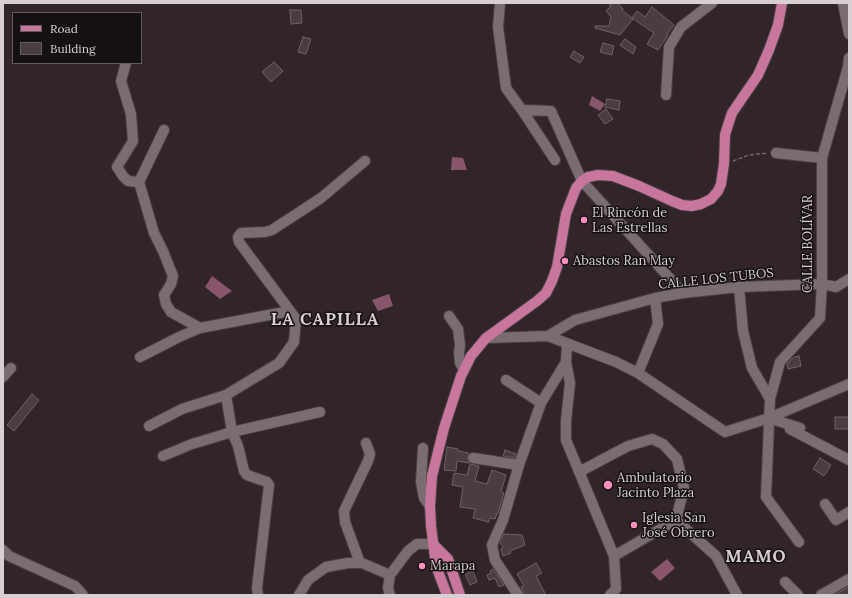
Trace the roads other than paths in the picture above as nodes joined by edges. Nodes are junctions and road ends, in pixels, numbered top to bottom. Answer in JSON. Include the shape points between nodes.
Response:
{"nodes":[{"id":1,"x":500,"y":3,"type":"edge"},
{"id":2,"x":712,"y":3,"type":"edge"},
{"id":3,"x":782,"y":3,"type":"edge"},
{"id":4,"x":843,"y":3,"type":"edge"},
{"id":5,"x":849,"y":34,"type":"edge"},
{"id":6,"x":849,"y":58,"type":"edge"},
{"id":7,"x":126,"y":64,"type":"edge"},
{"id":8,"x":666,"y":95,"type":"dead end"},
{"id":9,"x":522,"y":110,"type":"junction"},
{"id":10,"x":164,"y":130,"type":"dead end"},
{"id":11,"x":776,"y":153,"type":"road end"},
{"id":12,"x":822,"y":158,"type":"junction"},
{"id":13,"x":555,"y":160,"type":"dead end"},
{"id":14,"x":364,"y":161,"type":"dead end"},
{"id":15,"x":582,"y":181,"type":"junction"},
{"id":16,"x":139,"y":182,"type":"junction"},
{"id":17,"x":849,"y":279,"type":"edge"},
{"id":18,"x":822,"y":284,"type":"junction"},
{"id":19,"x":739,"y":287,"type":"junction"},
{"id":20,"x":683,"y":293,"type":"junction"},
{"id":21,"x":655,"y":298,"type":"junction"},
{"id":22,"x":290,"y":311,"type":"junction"},
{"id":23,"x":449,"y":316,"type":"dead end"},
{"id":24,"x":200,"y":328,"type":"junction"},
{"id":25,"x":548,"y":336,"type":"junction"},
{"id":26,"x":486,"y":338,"type":"junction"},
{"id":27,"x":568,"y":345,"type":"junction"},
{"id":28,"x":140,"y":357,"type":"dead end"},
{"id":29,"x":566,"y":362,"type":"junction"},
{"id":30,"x":11,"y":368,"type":"dead end"},
{"id":31,"x":464,"y":370,"type":"junction"},
{"id":32,"x":638,"y":373,"type":"junction"},
{"id":33,"x":3,"y":377,"type":"edge"},
{"id":34,"x":506,"y":380,"type":"dead end"},
{"id":35,"x":849,"y":384,"type":"edge"},
{"id":36,"x":226,"y":395,"type":"junction"},
{"id":37,"x":770,"y":399,"type":"junction"},
{"id":38,"x":541,"y":403,"type":"junction"},
{"id":39,"x":320,"y":412,"type":"dead end"},
{"id":40,"x":769,"y":418,"type":"junction"},
{"id":41,"x":149,"y":426,"type":"dead end"},
{"id":42,"x":800,"y":428,"type":"dead end"},
{"id":43,"x":232,"y":432,"type":"junction"},
{"id":44,"x":366,"y":444,"type":"dead end"},
{"id":45,"x":423,"y":448,"type":"dead end"},
{"id":46,"x":163,"y":456,"type":"dead end"},
{"id":47,"x":474,"y":458,"type":"dead end"},
{"id":48,"x":849,"y":460,"type":"edge"},
{"id":49,"x":519,"y":465,"type":"junction"},
{"id":50,"x":579,"y":472,"type":"junction"},
{"id":51,"x":825,"y":504,"type":"dead end"},
{"id":52,"x":430,"y":506,"type":"junction"},
{"id":53,"x":849,"y":512,"type":"edge"},
{"id":54,"x":676,"y":520,"type":"junction"},
{"id":55,"x":799,"y":542,"type":"dead end"},
{"id":56,"x":434,"y":544,"type":"junction"},
{"id":57,"x":3,"y":550,"type":"edge"},
{"id":58,"x":614,"y":556,"type":"junction"},
{"id":59,"x":360,"y":563,"type":"junction"},
{"id":60,"x":390,"y":575,"type":"junction"},
{"id":61,"x":849,"y":579,"type":"edge"},
{"id":62,"x":785,"y":582,"type":"dead end"},
{"id":63,"x":83,"y":595,"type":"edge"},
{"id":64,"x":258,"y":595,"type":"edge"},
{"id":65,"x":299,"y":595,"type":"edge"},
{"id":66,"x":390,"y":595,"type":"edge"},
{"id":67,"x":447,"y":595,"type":"edge"},
{"id":68,"x":460,"y":595,"type":"edge"},
{"id":69,"x":518,"y":595,"type":"edge"},
{"id":70,"x":610,"y":595,"type":"edge"},
{"id":71,"x":737,"y":595,"type":"edge"},
{"id":72,"x":798,"y":595,"type":"edge"},
{"id":73,"x":821,"y":595,"type":"edge"}],
"edges":[{"from":1,"to":9,"type":"street","via":[[498,27],[506,88]]},
{"from":2,"to":8,"type":"street","via":[[681,27],[669,47]]},
{"from":3,"to":15,"type":"main road","via":[[778,25],[761,69],[732,113],[725,135],[721,184],[711,198],[701,204],[682,205],[613,176],[598,175]]},
{"from":4,"to":5,"type":"street"},
{"from":6,"to":12,"type":"street","name":"CALLE BOLÍVAR"},
{"from":7,"to":16,"type":"street","via":[[121,81],[131,114],[133,141],[117,167],[128,181]]},
{"from":9,"to":13,"type":"street"},
{"from":9,"to":15,"type":"street","via":[[551,111]]},
{"from":10,"to":16,"type":"street"},
{"from":11,"to":12,"type":"street"},
{"from":12,"to":18,"type":"street","name":"CALLE BOLÍVAR"},
{"from":14,"to":22,"type":"street","via":[[321,198],[272,230],[241,233],[238,237],[242,248]]},
{"from":15,"to":20,"type":"street"},
{"from":15,"to":26,"type":"main road","via":[[576,188],[566,214],[557,267],[546,293]]},
{"from":16,"to":24,"type":"street","via":[[154,233],[173,276],[164,295],[166,304],[171,312]]},
{"from":17,"to":18,"type":"street","name":"CALLE LOS TUBOS","via":[[836,287]]},
{"from":18,"to":19,"type":"street","name":"CALLE LOS TUBOS"},
{"from":18,"to":37,"type":"street","name":"CALLE BOLÍVAR","via":[[820,318],[780,362]]},
{"from":19,"to":20,"type":"street","name":"CALLE LOS TUBOS"},
{"from":19,"to":37,"type":"street","via":[[743,331],[752,368]]},
{"from":20,"to":21,"type":"street","name":"CALLE LOS TUBOS"},
{"from":21,"to":25,"type":"street","name":"CALLE LOS TUBOS","via":[[575,320]]},
{"from":21,"to":32,"type":"street","via":[[658,324]]},
{"from":22,"to":24,"type":"street"},
{"from":22,"to":36,"type":"street","via":[[296,319],[294,342],[279,363]]},
{"from":23,"to":31,"type":"street","via":[[458,329],[460,363]]},
{"from":24,"to":28,"type":"street"},
{"from":25,"to":26,"type":"street"},
{"from":25,"to":27,"type":"street"},
{"from":26,"to":31,"type":"main road","via":[[471,356]]},
{"from":27,"to":29,"type":"street"},
{"from":27,"to":32,"type":"street","via":[[616,362]]},
{"from":29,"to":38,"type":"street"},
{"from":29,"to":50,"type":"street","via":[[570,383],[566,440]]},
{"from":30,"to":33,"type":"street"},
{"from":31,"to":52,"type":"main road","via":[[444,428],[432,476]]},
{"from":32,"to":40,"type":"street","via":[[725,432]]},
{"from":34,"to":38,"type":"street"},
{"from":35,"to":40,"type":"street"},
{"from":36,"to":41,"type":"street","via":[[182,409]]},
{"from":36,"to":43,"type":"street"},
{"from":37,"to":40,"type":"street","name":"CALLE BOLÍVAR"},
{"from":38,"to":49,"type":"street"},
{"from":39,"to":43,"type":"street"},
{"from":40,"to":42,"type":"street"},
{"from":40,"to":48,"type":"street"},
{"from":40,"to":55,"type":"street","name":"CALLE BOLÍVAR","via":[[766,497]]},
{"from":43,"to":46,"type":"street"},
{"from":43,"to":64,"type":"street","via":[[245,473],[267,482],[268,485]]},
{"from":44,"to":59,"type":"street","via":[[370,454],[368,461],[344,511],[345,522]]},
{"from":45,"to":52,"type":"street","via":[[421,482],[424,498]]},
{"from":47,"to":49,"type":"street"},
{"from":49,"to":69,"type":"street","via":[[503,520],[492,545],[495,560]]},
{"from":50,"to":54,"type":"street","via":[[628,446],[652,439],[663,444],[676,460],[684,488]]},
{"from":50,"to":58,"type":"street"},
{"from":51,"to":53,"type":"street","via":[[836,520]]},
{"from":52,"to":56,"type":"main road"},
{"from":54,"to":58,"type":"street"},
{"from":54,"to":71,"type":"street","via":[[716,556]]},
{"from":56,"to":60,"type":"street","via":[[417,544],[408,551]]},
{"from":56,"to":67,"type":"main road","via":[[436,566]]},
{"from":56,"to":68,"type":"main road","via":[[448,560]]},
{"from":57,"to":63,"type":"street","via":[[9,556],[75,586]]},
{"from":58,"to":70,"type":"street","via":[[616,589]]},
{"from":59,"to":60,"type":"street"},
{"from":59,"to":65,"type":"street","via":[[326,567],[308,580]]},
{"from":60,"to":66,"type":"street"},
{"from":61,"to":73,"type":"street"},
{"from":62,"to":72,"type":"street"}]}
